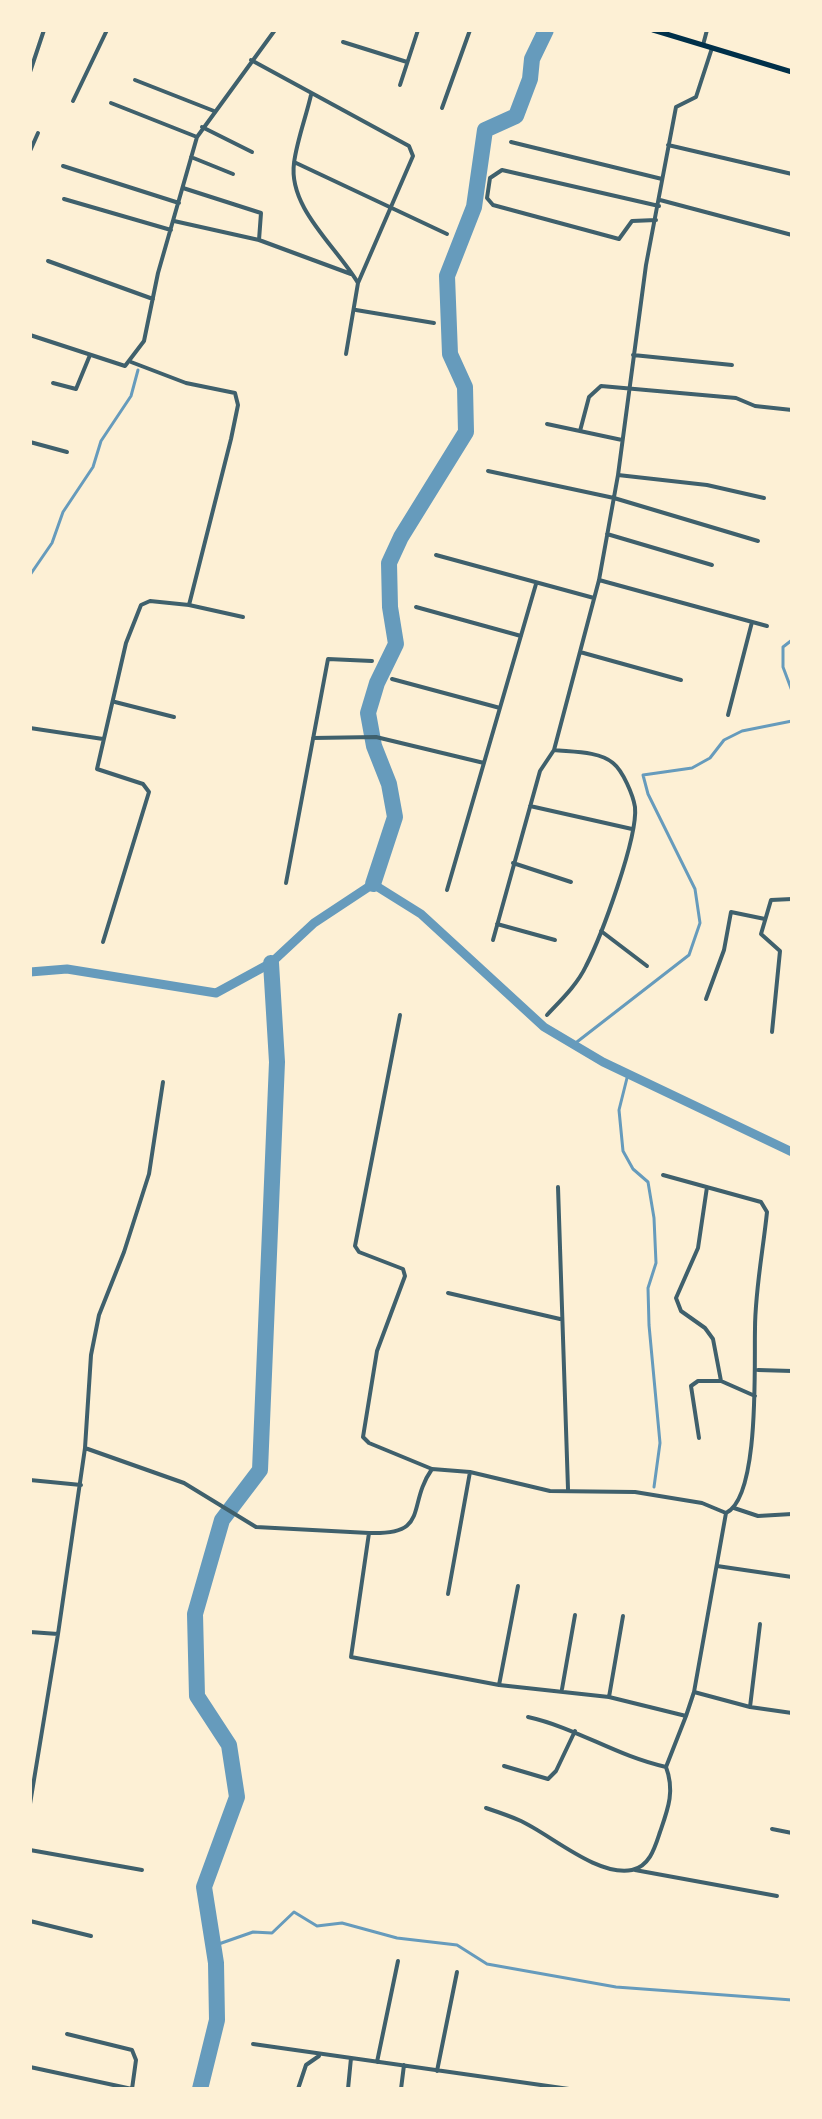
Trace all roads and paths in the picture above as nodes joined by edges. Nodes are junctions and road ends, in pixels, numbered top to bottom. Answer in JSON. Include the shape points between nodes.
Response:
{"nodes":[{"id":1,"x":44,"y":30,"type":"edge"},
{"id":2,"x":107,"y":30,"type":"edge"},
{"id":3,"x":275,"y":30,"type":"edge"},
{"id":4,"x":418,"y":30,"type":"edge"},
{"id":5,"x":470,"y":30,"type":"edge"},
{"id":6,"x":653,"y":30,"type":"edge"},
{"id":7,"x":707,"y":30,"type":"edge"},
{"id":8,"x":343,"y":42,"type":"dead end"},
{"id":9,"x":703,"y":45,"type":"junction"},
{"id":10,"x":712,"y":48,"type":"junction"},
{"id":11,"x":32,"y":56,"type":"edge"},
{"id":12,"x":251,"y":60,"type":"junction"},
{"id":13,"x":407,"y":62,"type":"junction"},
{"id":14,"x":30,"y":72,"type":"edge"},
{"id":15,"x":792,"y":72,"type":"edge"},
{"id":16,"x":135,"y":80,"type":"dead end"},
{"id":17,"x":400,"y":85,"type":"dead end"},
{"id":18,"x":312,"y":94,"type":"junction"},
{"id":19,"x":73,"y":101,"type":"dead end"},
{"id":20,"x":111,"y":103,"type":"dead end"},
{"id":21,"x":442,"y":108,"type":"dead end"},
{"id":22,"x":214,"y":111,"type":"junction"},
{"id":23,"x":202,"y":127,"type":"junction"},
{"id":24,"x":38,"y":133,"type":"dead end"},
{"id":25,"x":197,"y":137,"type":"junction"},
{"id":26,"x":511,"y":142,"type":"dead end"},
{"id":27,"x":668,"y":145,"type":"junction"},
{"id":28,"x":30,"y":151,"type":"edge"},
{"id":29,"x":252,"y":152,"type":"dead end"},
{"id":30,"x":191,"y":157,"type":"junction"},
{"id":31,"x":294,"y":162,"type":"junction"},
{"id":32,"x":63,"y":166,"type":"dead end"},
{"id":33,"x":233,"y":174,"type":"dead end"},
{"id":34,"x":792,"y":174,"type":"edge"},
{"id":35,"x":662,"y":179,"type":"junction"},
{"id":36,"x":183,"y":188,"type":"junction"},
{"id":37,"x":64,"y":199,"type":"dead end"},
{"id":38,"x":660,"y":200,"type":"junction"},
{"id":39,"x":179,"y":203,"type":"junction"},
{"id":40,"x":659,"y":206,"type":"junction"},
{"id":41,"x":390,"y":210,"type":"junction"},
{"id":42,"x":656,"y":220,"type":"junction"},
{"id":43,"x":174,"y":221,"type":"junction"},
{"id":44,"x":171,"y":230,"type":"junction"},
{"id":45,"x":447,"y":234,"type":"dead end"},
{"id":46,"x":792,"y":235,"type":"edge"},
{"id":47,"x":259,"y":240,"type":"junction"},
{"id":48,"x":48,"y":261,"type":"dead end"},
{"id":49,"x":353,"y":275,"type":"junction"},
{"id":50,"x":358,"y":283,"type":"junction"},
{"id":51,"x":153,"y":299,"type":"junction"},
{"id":52,"x":356,"y":310,"type":"junction"},
{"id":53,"x":434,"y":323,"type":"dead end"},
{"id":54,"x":30,"y":335,"type":"edge"},
{"id":55,"x":346,"y":354,"type":"dead end"},
{"id":56,"x":90,"y":355,"type":"junction"},
{"id":57,"x":633,"y":355,"type":"junction"},
{"id":58,"x":131,"y":362,"type":"junction"},
{"id":59,"x":732,"y":365,"type":"dead end"},
{"id":60,"x":53,"y":383,"type":"dead end"},
{"id":61,"x":629,"y":387,"type":"junction"},
{"id":62,"x":792,"y":410,"type":"edge"},
{"id":63,"x":547,"y":424,"type":"dead end"},
{"id":64,"x":580,"y":431,"type":"junction"},
{"id":65,"x":622,"y":440,"type":"junction"},
{"id":66,"x":30,"y":442,"type":"edge"},
{"id":67,"x":67,"y":452,"type":"dead end"},
{"id":68,"x":488,"y":471,"type":"dead end"},
{"id":69,"x":618,"y":475,"type":"junction"},
{"id":70,"x":614,"y":498,"type":"junction"},
{"id":71,"x":764,"y":498,"type":"dead end"},
{"id":72,"x":607,"y":534,"type":"junction"},
{"id":73,"x":758,"y":541,"type":"dead end"},
{"id":74,"x":436,"y":555,"type":"dead end"},
{"id":75,"x":712,"y":565,"type":"dead end"},
{"id":76,"x":599,"y":580,"type":"junction"},
{"id":77,"x":536,"y":584,"type":"junction"},
{"id":78,"x":594,"y":598,"type":"junction"},
{"id":79,"x":189,"y":605,"type":"junction"},
{"id":80,"x":416,"y":607,"type":"dead end"},
{"id":81,"x":243,"y":617,"type":"dead end"},
{"id":82,"x":752,"y":622,"type":"junction"},
{"id":83,"x":767,"y":626,"type":"dead end"},
{"id":84,"x":521,"y":636,"type":"junction"},
{"id":85,"x":580,"y":652,"type":"junction"},
{"id":86,"x":372,"y":661,"type":"dead end"},
{"id":87,"x":392,"y":679,"type":"dead end"},
{"id":88,"x":681,"y":680,"type":"dead end"},
{"id":89,"x":115,"y":702,"type":"junction"},
{"id":90,"x":500,"y":708,"type":"junction"},
{"id":91,"x":728,"y":715,"type":"dead end"},
{"id":92,"x":174,"y":717,"type":"dead end"},
{"id":93,"x":30,"y":728,"type":"edge"},
{"id":94,"x":313,"y":738,"type":"junction"},
{"id":95,"x":103,"y":739,"type":"junction"},
{"id":96,"x":554,"y":750,"type":"junction"},
{"id":97,"x":484,"y":763,"type":"junction"},
{"id":98,"x":530,"y":806,"type":"junction"},
{"id":99,"x":632,"y":829,"type":"junction"},
{"id":100,"x":513,"y":863,"type":"junction"},
{"id":101,"x":571,"y":882,"type":"dead end"},
{"id":102,"x":286,"y":883,"type":"dead end"},
{"id":103,"x":447,"y":890,"type":"dead end"},
{"id":104,"x":792,"y":899,"type":"edge"},
{"id":105,"x":765,"y":919,"type":"junction"},
{"id":106,"x":497,"y":924,"type":"junction"},
{"id":107,"x":601,"y":931,"type":"junction"},
{"id":108,"x":493,"y":940,"type":"dead end"},
{"id":109,"x":555,"y":940,"type":"dead end"},
{"id":110,"x":103,"y":942,"type":"dead end"},
{"id":111,"x":647,"y":966,"type":"dead end"},
{"id":112,"x":706,"y":999,"type":"dead end"},
{"id":113,"x":400,"y":1015,"type":"dead end"},
{"id":114,"x":547,"y":1015,"type":"dead end"},
{"id":115,"x":772,"y":1032,"type":"dead end"},
{"id":116,"x":163,"y":1082,"type":"dead end"},
{"id":117,"x":663,"y":1175,"type":"dead end"},
{"id":118,"x":558,"y":1187,"type":"dead end"},
{"id":119,"x":707,"y":1187,"type":"junction"},
{"id":120,"x":448,"y":1293,"type":"dead end"},
{"id":121,"x":560,"y":1319,"type":"junction"},
{"id":122,"x":758,"y":1370,"type":"junction"},
{"id":123,"x":792,"y":1371,"type":"edge"},
{"id":124,"x":721,"y":1381,"type":"junction"},
{"id":125,"x":755,"y":1396,"type":"junction"},
{"id":126,"x":699,"y":1438,"type":"dead end"},
{"id":127,"x":85,"y":1448,"type":"junction"},
{"id":128,"x":432,"y":1469,"type":"junction"},
{"id":129,"x":470,"y":1472,"type":"junction"},
{"id":130,"x":30,"y":1480,"type":"edge"},
{"id":131,"x":81,"y":1485,"type":"junction"},
{"id":132,"x":568,"y":1489,"type":"junction"},
{"id":133,"x":734,"y":1508,"type":"junction"},
{"id":134,"x":726,"y":1513,"type":"junction"},
{"id":135,"x":792,"y":1514,"type":"edge"},
{"id":136,"x":369,"y":1533,"type":"junction"},
{"id":137,"x":717,"y":1566,"type":"junction"},
{"id":138,"x":792,"y":1577,"type":"edge"},
{"id":139,"x":518,"y":1586,"type":"dead end"},
{"id":140,"x":448,"y":1594,"type":"dead end"},
{"id":141,"x":575,"y":1615,"type":"dead end"},
{"id":142,"x":623,"y":1616,"type":"dead end"},
{"id":143,"x":760,"y":1624,"type":"dead end"},
{"id":144,"x":30,"y":1632,"type":"edge"},
{"id":145,"x":58,"y":1634,"type":"junction"},
{"id":146,"x":499,"y":1685,"type":"junction"},
{"id":147,"x":562,"y":1689,"type":"junction"},
{"id":148,"x":694,"y":1692,"type":"junction"},
{"id":149,"x":609,"y":1697,"type":"junction"},
{"id":150,"x":750,"y":1707,"type":"junction"},
{"id":151,"x":792,"y":1713,"type":"edge"},
{"id":152,"x":686,"y":1716,"type":"junction"},
{"id":153,"x":528,"y":1717,"type":"dead end"},
{"id":154,"x":575,"y":1731,"type":"junction"},
{"id":155,"x":504,"y":1766,"type":"dead end"},
{"id":156,"x":666,"y":1767,"type":"junction"},
{"id":157,"x":30,"y":1804,"type":"edge"},
{"id":158,"x":486,"y":1808,"type":"dead end"},
{"id":159,"x":772,"y":1829,"type":"dead end"},
{"id":160,"x":792,"y":1833,"type":"edge"},
{"id":161,"x":30,"y":1850,"type":"edge"},
{"id":162,"x":142,"y":1870,"type":"dead end"},
{"id":163,"x":633,"y":1870,"type":"junction"},
{"id":164,"x":777,"y":1896,"type":"dead end"},
{"id":165,"x":30,"y":1921,"type":"edge"},
{"id":166,"x":91,"y":1936,"type":"dead end"},
{"id":167,"x":398,"y":1961,"type":"dead end"},
{"id":168,"x":457,"y":1972,"type":"dead end"},
{"id":169,"x":67,"y":2034,"type":"dead end"},
{"id":170,"x":253,"y":2044,"type":"dead end"},
{"id":171,"x":321,"y":2055,"type":"junction"},
{"id":172,"x":351,"y":2058,"type":"junction"},
{"id":173,"x":377,"y":2062,"type":"junction"},
{"id":174,"x":404,"y":2065,"type":"junction"},
{"id":175,"x":30,"y":2067,"type":"edge"},
{"id":176,"x":437,"y":2071,"type":"junction"},
{"id":177,"x":132,"y":2089,"type":"edge"},
{"id":178,"x":298,"y":2089,"type":"edge"},
{"id":179,"x":348,"y":2089,"type":"edge"},
{"id":180,"x":401,"y":2089,"type":"edge"},
{"id":181,"x":569,"y":2089,"type":"edge"}],
"edges":[{"from":1,"to":11,"type":"street"},
{"from":2,"to":19,"type":"street"},
{"from":3,"to":12,"type":"street"},
{"from":4,"to":13,"type":"street"},
{"from":5,"to":21,"type":"street"},
{"from":6,"to":9,"type":"main road"},
{"from":7,"to":9,"type":"street"},
{"from":8,"to":13,"type":"street"},
{"from":9,"to":10,"type":"main road"},
{"from":10,"to":15,"type":"main road"},
{"from":10,"to":27,"type":"street","via":[[696,97],[676,107]]},
{"from":11,"to":14,"type":"street"},
{"from":12,"to":18,"type":"street"},
{"from":12,"to":22,"type":"street"},
{"from":13,"to":17,"type":"street"},
{"from":16,"to":22,"type":"street"},
{"from":18,"to":31,"type":"street"},
{"from":18,"to":41,"type":"street","via":[[409,146],[413,156]]},
{"from":20,"to":25,"type":"street"},
{"from":22,"to":23,"type":"street"},
{"from":23,"to":25,"type":"street"},
{"from":23,"to":29,"type":"street"},
{"from":24,"to":28,"type":"street"},
{"from":25,"to":30,"type":"street"},
{"from":26,"to":35,"type":"street"},
{"from":27,"to":34,"type":"street"},
{"from":27,"to":35,"type":"street"},
{"from":30,"to":33,"type":"street"},
{"from":30,"to":36,"type":"street"},
{"from":31,"to":41,"type":"street"},
{"from":31,"to":49,"type":"street","via":[[298,194]]},
{"from":32,"to":39,"type":"street"},
{"from":35,"to":38,"type":"street"},
{"from":36,"to":39,"type":"street"},
{"from":36,"to":47,"type":"street","via":[[261,213]]},
{"from":37,"to":44,"type":"street"},
{"from":38,"to":40,"type":"street"},
{"from":38,"to":46,"type":"street"},
{"from":39,"to":43,"type":"street"},
{"from":40,"to":42,"type":"street"},
{"from":40,"to":42,"type":"street","via":[[502,170],[490,178],[487,198],[493,205],[619,239],[632,221]]},
{"from":41,"to":45,"type":"street"},
{"from":41,"to":50,"type":"street"},
{"from":42,"to":57,"type":"street"},
{"from":43,"to":44,"type":"street"},
{"from":43,"to":47,"type":"street"},
{"from":44,"to":51,"type":"street"},
{"from":47,"to":49,"type":"street"},
{"from":48,"to":51,"type":"street"},
{"from":49,"to":50,"type":"street"},
{"from":50,"to":52,"type":"street"},
{"from":51,"to":58,"type":"street","via":[[144,341]]},
{"from":52,"to":53,"type":"street"},
{"from":52,"to":55,"type":"street"},
{"from":54,"to":56,"type":"street"},
{"from":56,"to":58,"type":"street","via":[[125,366]]},
{"from":56,"to":60,"type":"street","via":[[76,389]]},
{"from":57,"to":59,"type":"street"},
{"from":57,"to":61,"type":"street"},
{"from":58,"to":79,"type":"street","via":[[186,383],[235,393],[238,405]]},
{"from":61,"to":62,"type":"street","via":[[736,398]]},
{"from":61,"to":64,"type":"street","via":[[594,390]]},
{"from":61,"to":65,"type":"street"},
{"from":63,"to":64,"type":"street"},
{"from":64,"to":65,"type":"street"},
{"from":65,"to":69,"type":"street"},
{"from":66,"to":67,"type":"street"},
{"from":68,"to":70,"type":"street"},
{"from":69,"to":70,"type":"street"},
{"from":69,"to":71,"type":"street"},
{"from":70,"to":72,"type":"street"},
{"from":70,"to":73,"type":"street"},
{"from":72,"to":75,"type":"street"},
{"from":72,"to":76,"type":"street"},
{"from":74,"to":77,"type":"street"},
{"from":76,"to":78,"type":"street"},
{"from":76,"to":82,"type":"street"},
{"from":77,"to":78,"type":"street"},
{"from":77,"to":84,"type":"street"},
{"from":78,"to":85,"type":"street"},
{"from":79,"to":81,"type":"street"},
{"from":79,"to":89,"type":"street","via":[[141,605],[126,643]]},
{"from":80,"to":84,"type":"street"},
{"from":82,"to":83,"type":"street"},
{"from":82,"to":91,"type":"street"},
{"from":84,"to":90,"type":"street"},
{"from":85,"to":88,"type":"street"},
{"from":85,"to":96,"type":"street"},
{"from":86,"to":94,"type":"street","via":[[328,659]]},
{"from":87,"to":90,"type":"street"},
{"from":89,"to":92,"type":"street"},
{"from":89,"to":95,"type":"street"},
{"from":90,"to":97,"type":"street"},
{"from":93,"to":95,"type":"street"},
{"from":94,"to":97,"type":"street","via":[[376,737]]},
{"from":94,"to":102,"type":"street"},
{"from":95,"to":110,"type":"street","via":[[97,769],[143,784],[149,792]]},
{"from":96,"to":98,"type":"street","via":[[540,771]]},
{"from":96,"to":99,"type":"street","via":[[589,753],[613,763],[635,807]]},
{"from":97,"to":103,"type":"street"},
{"from":98,"to":99,"type":"street"},
{"from":98,"to":100,"type":"street"},
{"from":99,"to":107,"type":"street"},
{"from":100,"to":101,"type":"street"},
{"from":100,"to":106,"type":"street"},
{"from":104,"to":105,"type":"street","via":[[771,900]]},
{"from":105,"to":112,"type":"street","via":[[731,912]]},
{"from":105,"to":115,"type":"street","via":[[762,937],[780,951]]},
{"from":106,"to":108,"type":"street"},
{"from":106,"to":109,"type":"street"},
{"from":107,"to":111,"type":"street"},
{"from":107,"to":114,"type":"street","via":[[585,968]]},
{"from":113,"to":128,"type":"street","via":[[355,1246],[403,1269],[405,1276],[377,1351],[363,1437]]},
{"from":116,"to":127,"type":"street","via":[[149,1174],[99,1315]]},
{"from":117,"to":119,"type":"street"},
{"from":118,"to":121,"type":"street"},
{"from":119,"to":122,"type":"street","via":[[766,1206],[755,1329]]},
{"from":119,"to":124,"type":"street","via":[[698,1248],[676,1298],[681,1311],[713,1339]]},
{"from":120,"to":121,"type":"street"},
{"from":121,"to":132,"type":"street"},
{"from":122,"to":123,"type":"street"},
{"from":122,"to":125,"type":"street"},
{"from":124,"to":125,"type":"street"},
{"from":124,"to":126,"type":"street","via":[[691,1386]]},
{"from":125,"to":133,"type":"street","via":[[742,1493]]},
{"from":127,"to":131,"type":"street"},
{"from":127,"to":136,"type":"street","via":[[138,1465],[219,1502],[256,1527]]},
{"from":128,"to":129,"type":"street"},
{"from":128,"to":136,"type":"street","via":[[407,1527],[395,1533]]},
{"from":129,"to":132,"type":"street","via":[[550,1491]]},
{"from":129,"to":140,"type":"street"},
{"from":130,"to":131,"type":"street"},
{"from":131,"to":145,"type":"street"},
{"from":132,"to":134,"type":"street","via":[[635,1492],[702,1503]]},
{"from":133,"to":134,"type":"street"},
{"from":133,"to":135,"type":"street","via":[[758,1516]]},
{"from":134,"to":137,"type":"street"},
{"from":136,"to":146,"type":"street","via":[[351,1657]]},
{"from":137,"to":138,"type":"street"},
{"from":137,"to":148,"type":"street"},
{"from":139,"to":146,"type":"street"},
{"from":141,"to":147,"type":"street"},
{"from":142,"to":149,"type":"street"},
{"from":143,"to":150,"type":"street"},
{"from":144,"to":145,"type":"street"},
{"from":145,"to":157,"type":"street"},
{"from":146,"to":147,"type":"street"},
{"from":147,"to":149,"type":"street"},
{"from":148,"to":150,"type":"street"},
{"from":148,"to":152,"type":"street"},
{"from":149,"to":152,"type":"street"},
{"from":150,"to":151,"type":"street"},
{"from":152,"to":156,"type":"street"},
{"from":153,"to":154,"type":"street"},
{"from":154,"to":155,"type":"street","via":[[548,1779]]},
{"from":154,"to":156,"type":"street","via":[[607,1750]]},
{"from":156,"to":163,"type":"street","via":[[672,1783],[670,1805],[651,1856]]},
{"from":158,"to":163,"type":"street","via":[[520,1820],[582,1857],[615,1870]]},
{"from":159,"to":160,"type":"street"},
{"from":161,"to":162,"type":"street"},
{"from":163,"to":164,"type":"street"},
{"from":165,"to":166,"type":"street"},
{"from":167,"to":173,"type":"street"},
{"from":168,"to":176,"type":"street"},
{"from":169,"to":177,"type":"street","via":[[132,2050]]},
{"from":170,"to":171,"type":"street"},
{"from":171,"to":172,"type":"street"},
{"from":171,"to":178,"type":"street","via":[[306,2065]]},
{"from":172,"to":173,"type":"street"},
{"from":172,"to":179,"type":"street"},
{"from":173,"to":174,"type":"street"},
{"from":174,"to":176,"type":"street"},
{"from":174,"to":180,"type":"street"},
{"from":175,"to":177,"type":"street"},
{"from":176,"to":181,"type":"street"}]}
